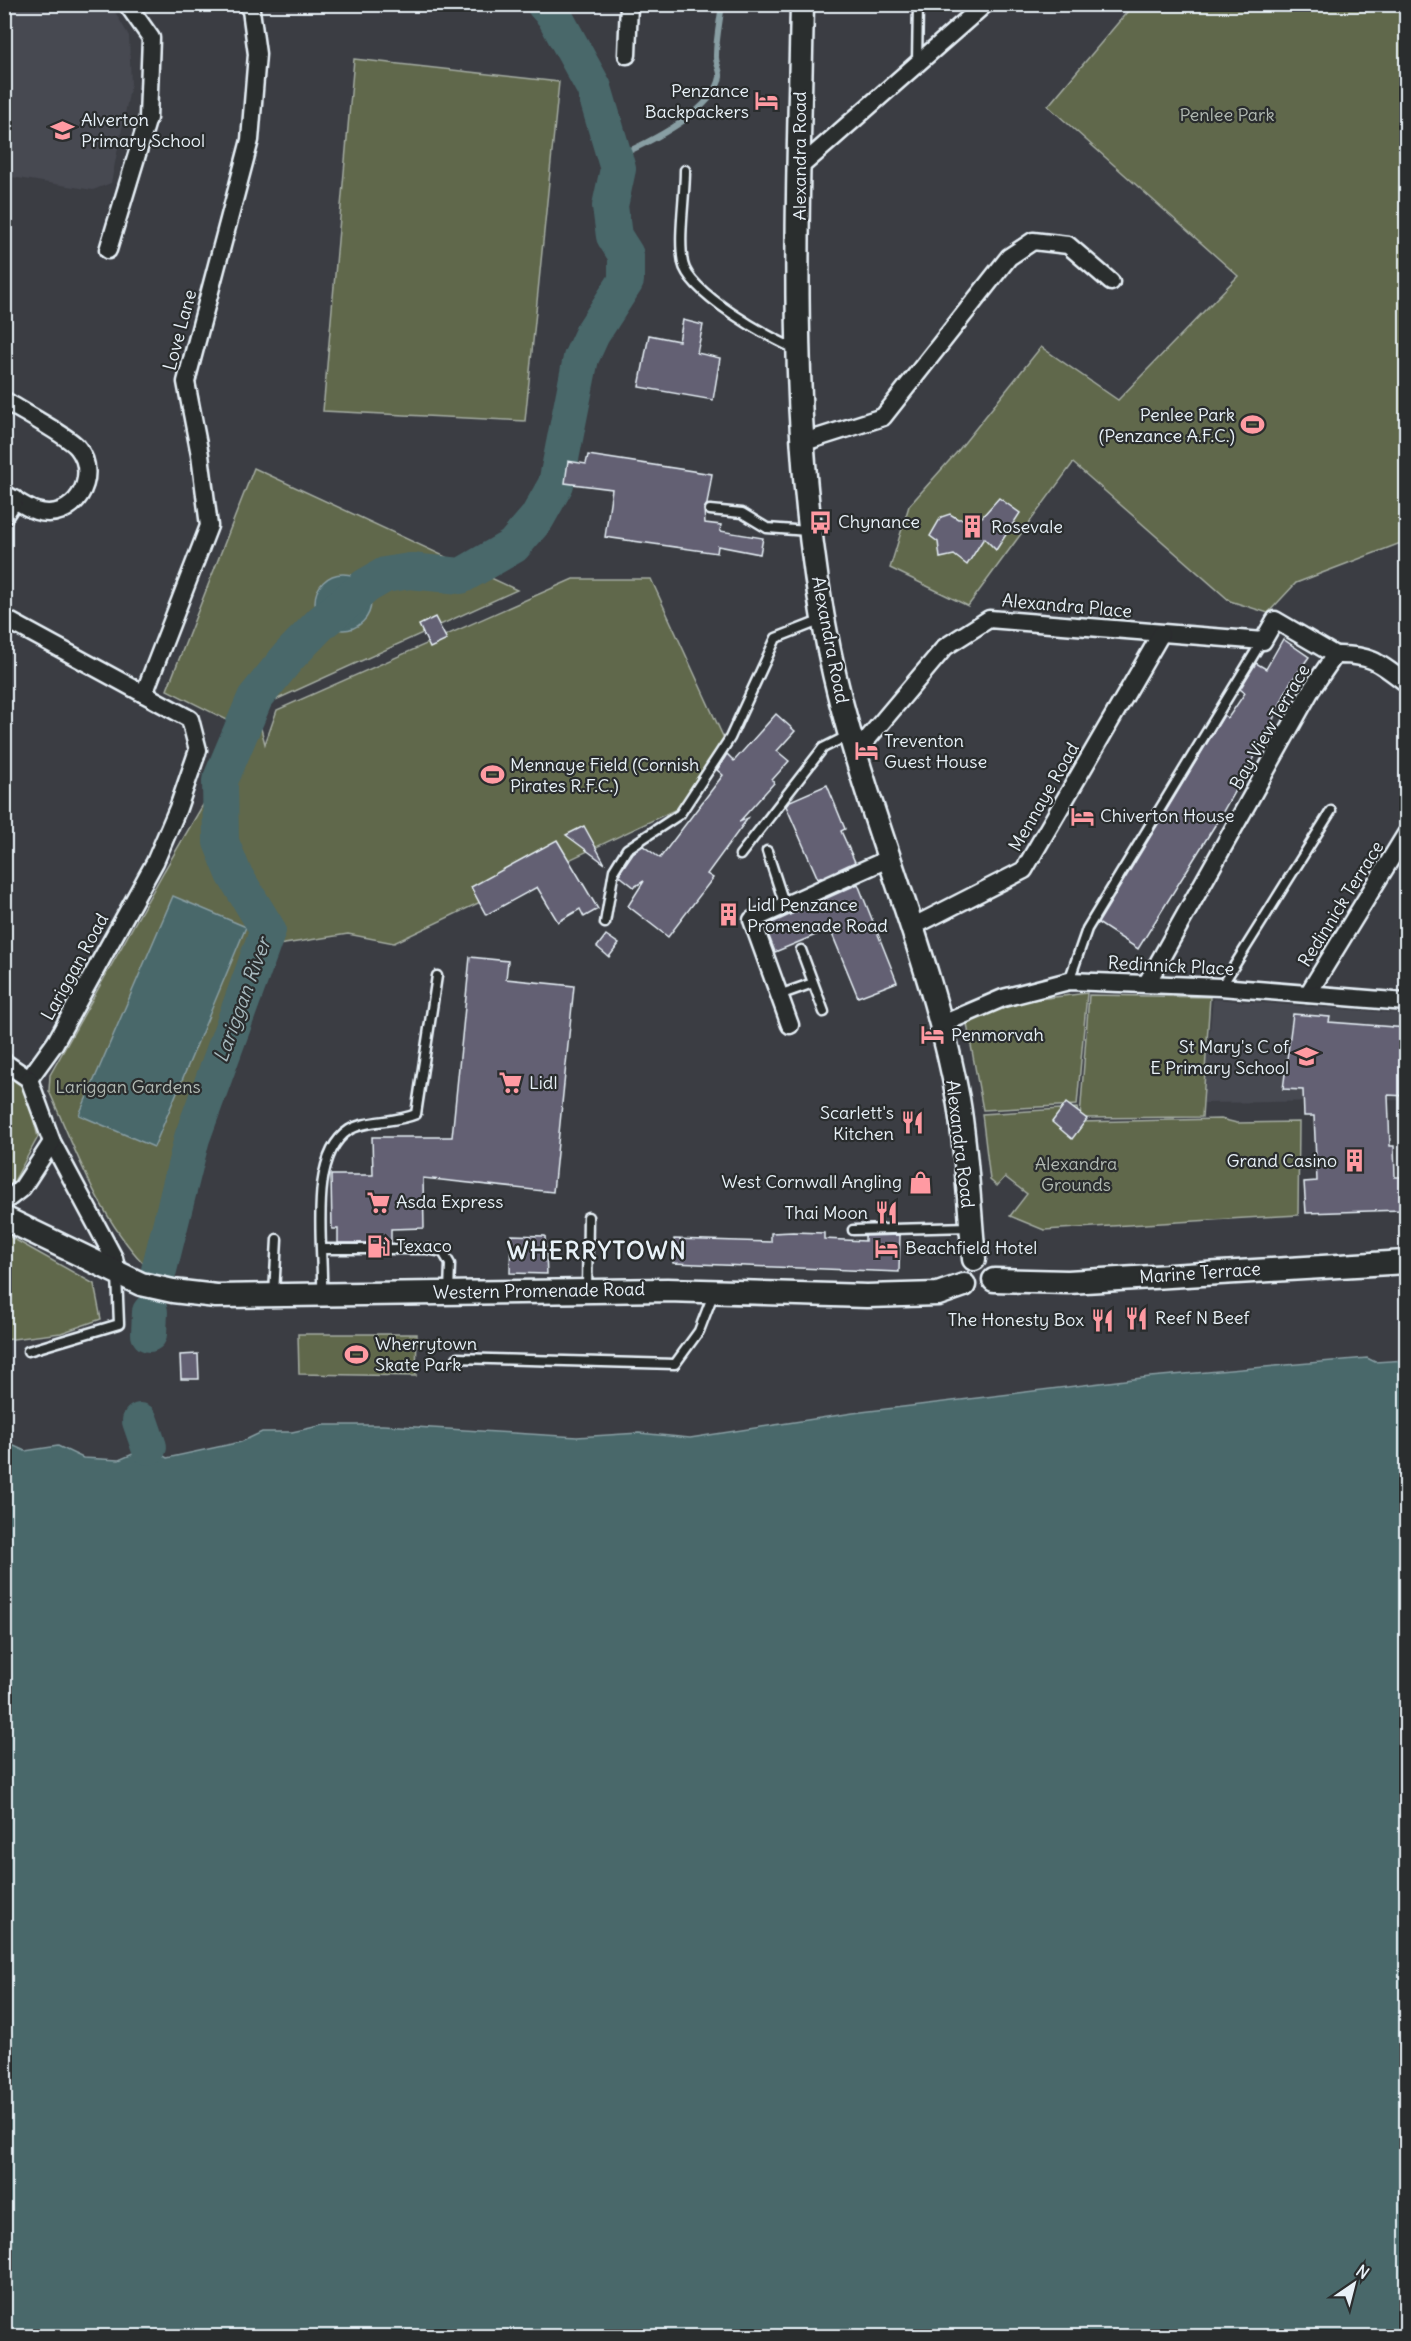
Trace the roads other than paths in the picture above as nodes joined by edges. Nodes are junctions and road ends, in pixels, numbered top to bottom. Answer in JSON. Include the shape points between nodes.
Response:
{"nodes":[{"id":1,"x":127,"y":4,"type":"edge"},
{"id":2,"x":246,"y":4,"type":"edge"},
{"id":3,"x":629,"y":4,"type":"edge"},
{"id":4,"x":802,"y":4,"type":"edge"},
{"id":5,"x":918,"y":4,"type":"edge"},
{"id":6,"x":985,"y":4,"type":"edge"},
{"id":7,"x":627,"y":55,"type":"dead end"},
{"id":8,"x":917,"y":67,"type":"junction"},
{"id":9,"x":800,"y":167,"type":"junction"},
{"id":10,"x":685,"y":170,"type":"dead end"},
{"id":11,"x":108,"y":250,"type":"dead end"},
{"id":12,"x":1112,"y":282,"type":"dead end"},
{"id":13,"x":799,"y":350,"type":"junction"},
{"id":14,"x":4,"y":400,"type":"edge"},
{"id":15,"x":801,"y":442,"type":"junction"},
{"id":16,"x":10,"y":496,"type":"edge"},
{"id":17,"x":710,"y":510,"type":"dead end"},
{"id":18,"x":4,"y":516,"type":"edge"},
{"id":19,"x":812,"y":532,"type":"junction"},
{"id":20,"x":4,"y":618,"type":"edge"},
{"id":21,"x":824,"y":619,"type":"junction"},
{"id":22,"x":1161,"y":634,"type":"junction"},
{"id":23,"x":1263,"y":641,"type":"junction"},
{"id":24,"x":1335,"y":655,"type":"junction"},
{"id":25,"x":1407,"y":683,"type":"edge"},
{"id":26,"x":144,"y":694,"type":"junction"},
{"id":27,"x":852,"y":745,"type":"junction"},
{"id":28,"x":1331,"y":811,"type":"dead end"},
{"id":29,"x":1407,"y":834,"type":"edge"},
{"id":30,"x":767,"y":851,"type":"dead end"},
{"id":31,"x":741,"y":855,"type":"dead end"},
{"id":32,"x":890,"y":858,"type":"junction"},
{"id":33,"x":785,"y":906,"type":"junction"},
{"id":34,"x":604,"y":923,"type":"dead end"},
{"id":35,"x":912,"y":927,"type":"junction"},
{"id":36,"x":801,"y":950,"type":"dead end"},
{"id":37,"x":437,"y":976,"type":"dead end"},
{"id":38,"x":1069,"y":981,"type":"junction"},
{"id":39,"x":813,"y":983,"type":"junction"},
{"id":40,"x":1147,"y":983,"type":"junction"},
{"id":41,"x":1221,"y":987,"type":"junction"},
{"id":42,"x":1308,"y":994,"type":"junction"},
{"id":43,"x":779,"y":995,"type":"junction"},
{"id":44,"x":1407,"y":1002,"type":"edge"},
{"id":45,"x":824,"y":1012,"type":"dead end"},
{"id":46,"x":790,"y":1025,"type":"dead end"},
{"id":47,"x":940,"y":1025,"type":"junction"},
{"id":48,"x":4,"y":1062,"type":"edge"},
{"id":49,"x":28,"y":1079,"type":"junction"},
{"id":50,"x":52,"y":1142,"type":"junction"},
{"id":51,"x":4,"y":1202,"type":"edge"},
{"id":52,"x":588,"y":1217,"type":"dead end"},
{"id":53,"x":4,"y":1218,"type":"edge"},
{"id":54,"x":971,"y":1227,"type":"junction"},
{"id":55,"x":853,"y":1230,"type":"dead end"},
{"id":56,"x":278,"y":1239,"type":"dead end"},
{"id":57,"x":323,"y":1249,"type":"junction"},
{"id":58,"x":974,"y":1259,"type":"junction"},
{"id":59,"x":1407,"y":1262,"type":"edge"},
{"id":60,"x":117,"y":1273,"type":"junction"},
{"id":61,"x":994,"y":1280,"type":"junction"},
{"id":62,"x":964,"y":1285,"type":"junction"},
{"id":63,"x":587,"y":1291,"type":"junction"},
{"id":64,"x":450,"y":1292,"type":"junction"},
{"id":65,"x":714,"y":1292,"type":"junction"},
{"id":66,"x":322,"y":1294,"type":"junction"},
{"id":67,"x":274,"y":1295,"type":"junction"},
{"id":68,"x":28,"y":1351,"type":"dead end"},
{"id":69,"x":457,"y":1358,"type":"dead end"}],
"edges":[{"from":1,"to":11,"type":"street","via":[[151,38],[148,118]]},
{"from":2,"to":26,"type":"street","name":"Love Lane","via":[[257,54],[250,140],[186,382],[209,526]]},
{"from":3,"to":7,"type":"street"},
{"from":4,"to":9,"type":"street","name":"Alexandra Road"},
{"from":5,"to":8,"type":"lane"},
{"from":6,"to":8,"type":"street"},
{"from":8,"to":9,"type":"street"},
{"from":9,"to":13,"type":"street","name":"Alexandra Road"},
{"from":10,"to":13,"type":"lane","via":[[682,250],[689,275],[754,327]]},
{"from":12,"to":15,"type":"street","via":[[1068,245],[1033,241],[1009,257],[883,417]]},
{"from":13,"to":15,"type":"street","name":"Alexandra Road"},
{"from":14,"to":16,"type":"street","via":[[77,446],[87,462],[88,480],[82,495],[70,507],[36,512]]},
{"from":15,"to":19,"type":"street","name":"Alexandra Road"},
{"from":16,"to":18,"type":"street"},
{"from":17,"to":19,"type":"lane","via":[[742,513],[767,528]]},
{"from":19,"to":21,"type":"street","name":"Alexandra Road"},
{"from":20,"to":26,"type":"street","name":"Lariggan Road"},
{"from":21,"to":27,"type":"street","name":"Alexandra Road"},
{"from":21,"to":34,"type":"lane","via":[[776,638],[730,738],[680,814],[627,849],[614,870]]},
{"from":22,"to":23,"type":"street","name":"Alexandra Place"},
{"from":22,"to":27,"type":"street","name":"Alexandra Place","via":[[989,619],[945,647]]},
{"from":22,"to":35,"type":"street","name":"Mennaye Road","via":[[1024,870]]},
{"from":23,"to":24,"type":"street","via":[[1275,620]]},
{"from":23,"to":38,"type":"lane","via":[[1087,929]]},
{"from":24,"to":25,"type":"street","name":"Bay View Terrace","via":[[1360,654]]},
{"from":24,"to":40,"type":"street","name":"Bay View Terrace","via":[[1311,690]]},
{"from":26,"to":49,"type":"street","name":"Lariggan Road","via":[[190,719],[198,750],[155,862],[55,1043]]},
{"from":27,"to":31,"type":"lane","via":[[823,748]]},
{"from":27,"to":32,"type":"street","name":"Alexandra Road"},
{"from":28,"to":41,"type":"lane"},
{"from":29,"to":42,"type":"street","name":"Redinnick Terrace"},
{"from":30,"to":33,"type":"lane"},
{"from":32,"to":33,"type":"street"},
{"from":32,"to":35,"type":"street","name":"Alexandra Road"},
{"from":33,"to":43,"type":"street","via":[[752,920]]},
{"from":35,"to":47,"type":"street","name":"Alexandra Road"},
{"from":36,"to":39,"type":"lane"},
{"from":37,"to":57,"type":"lane","via":[[416,1114],[350,1130],[334,1144],[323,1171]]},
{"from":38,"to":40,"type":"street","name":"Redinnick Place"},
{"from":38,"to":47,"type":"street","name":"Redinnick Place","via":[[1003,998]]},
{"from":39,"to":43,"type":"lane"},
{"from":39,"to":45,"type":"lane"},
{"from":40,"to":41,"type":"street","name":"Redinnick Place"},
{"from":41,"to":42,"type":"street","name":"Redinnick Place"},
{"from":42,"to":44,"type":"street","name":"Redinnick Place"},
{"from":43,"to":46,"type":"street"},
{"from":47,"to":54,"type":"street","name":"Alexandra Road","via":[[958,1100]]},
{"from":48,"to":49,"type":"street"},
{"from":49,"to":50,"type":"street"},
{"from":50,"to":51,"type":"street","via":[[22,1188]]},
{"from":50,"to":60,"type":"street","via":[[108,1247]]},
{"from":52,"to":63,"type":"lane"},
{"from":53,"to":60,"type":"street","name":"Western Promenade Road"},
{"from":54,"to":55,"type":"lane"},
{"from":54,"to":58,"type":"street","name":"Alexandra Road"},
{"from":56,"to":67,"type":"lane"},
{"from":57,"to":64,"type":"lane","via":[[443,1252],[450,1264]]},
{"from":57,"to":66,"type":"lane"},
{"from":58,"to":61,"type":"street","via":[[991,1264]]},
{"from":58,"to":62,"type":"street","via":[[962,1269]]},
{"from":59,"to":61,"type":"street","name":"Marine Terrace","via":[[1068,1282]]},
{"from":60,"to":67,"type":"street","name":"Western Promenade Road","via":[[141,1284],[173,1291],[216,1296]]},
{"from":60,"to":68,"type":"lane","via":[[119,1324]]},
{"from":61,"to":62,"type":"street","via":[[982,1292]]},
{"from":62,"to":65,"type":"street","name":"Western Promenade Road","via":[[938,1294],[867,1296]]},
{"from":63,"to":64,"type":"street","name":"Western Promenade Road"},
{"from":63,"to":65,"type":"street","name":"Western Promenade Road"},
{"from":64,"to":66,"type":"street","name":"Western Promenade Road"},
{"from":65,"to":69,"type":"lane","via":[[699,1331],[675,1364]]},
{"from":66,"to":67,"type":"street","name":"Western Promenade Road"}]}
